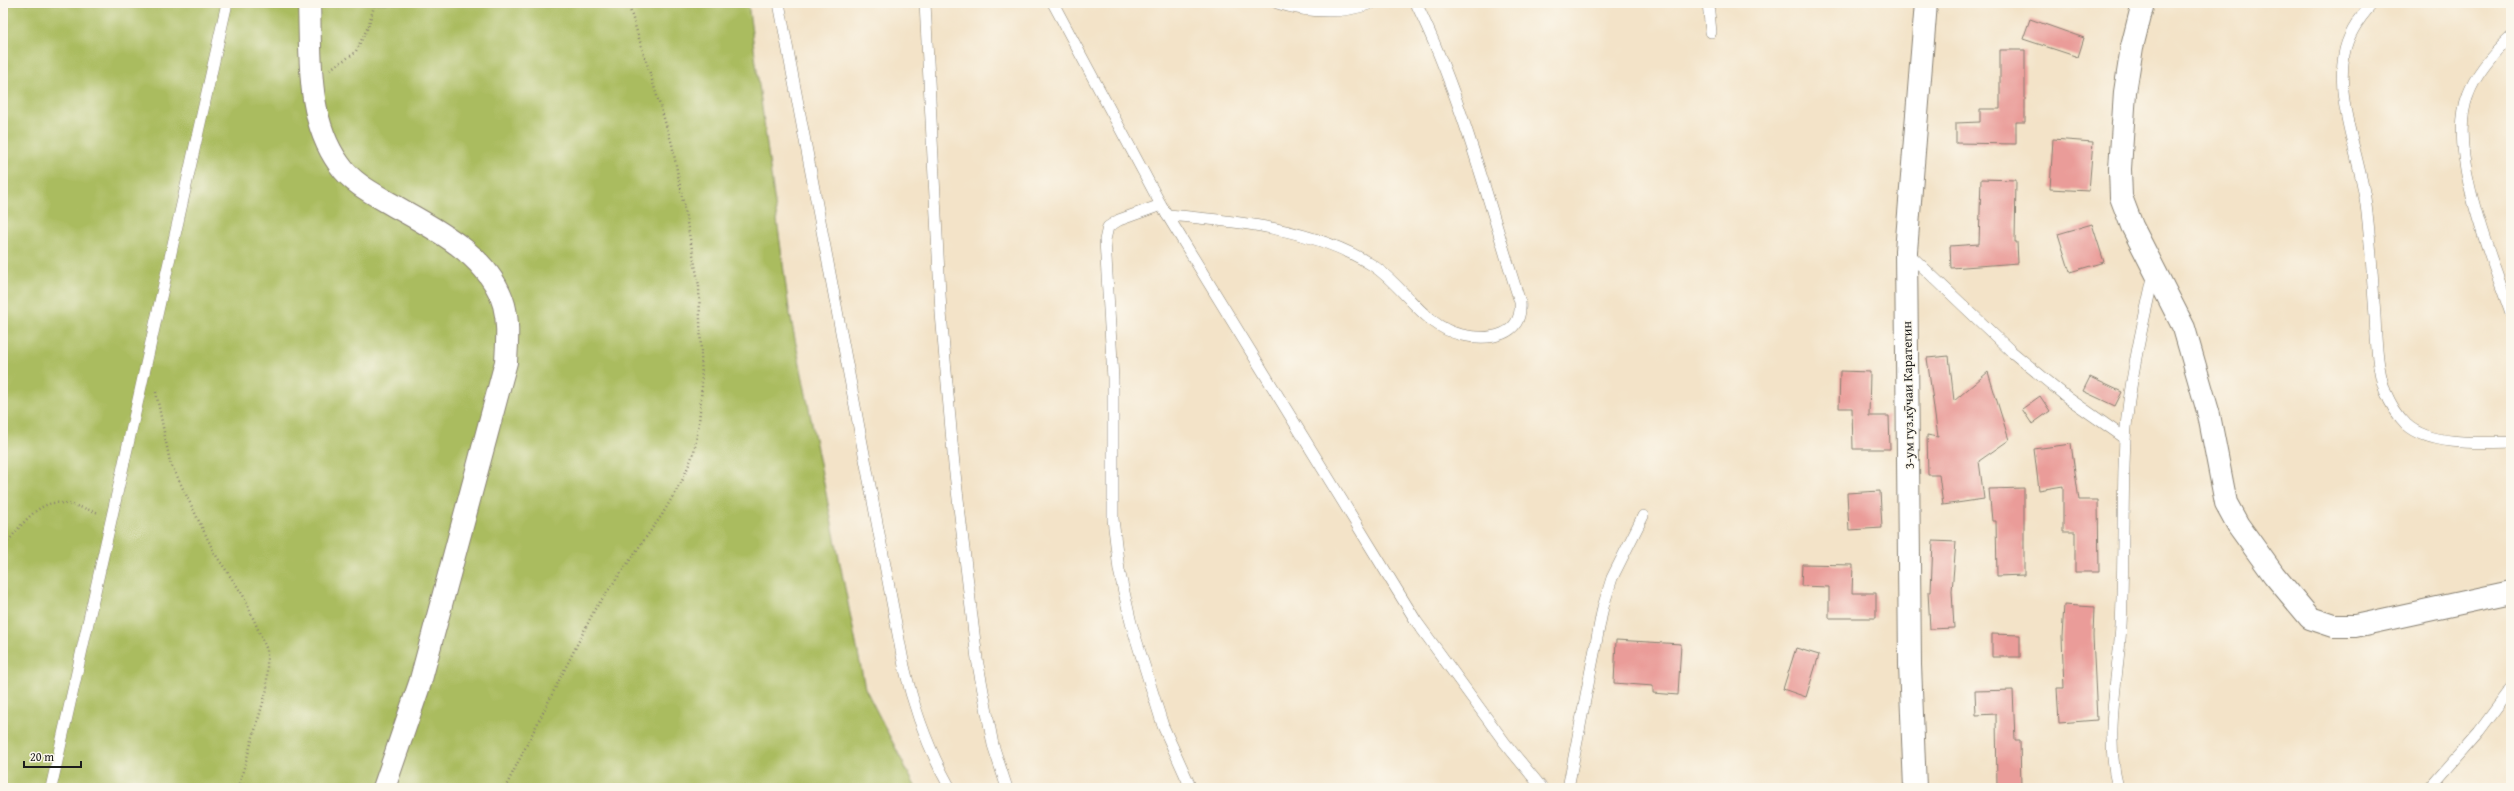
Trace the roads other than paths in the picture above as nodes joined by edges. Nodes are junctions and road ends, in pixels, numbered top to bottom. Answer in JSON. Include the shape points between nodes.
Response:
{"nodes":[{"id":1,"x":227,"y":3,"type":"edge"},
{"id":2,"x":309,"y":3,"type":"edge"},
{"id":3,"x":779,"y":3,"type":"edge"},
{"id":4,"x":925,"y":3,"type":"edge"},
{"id":5,"x":1053,"y":3,"type":"edge"},
{"id":6,"x":1277,"y":3,"type":"edge"},
{"id":7,"x":1372,"y":3,"type":"edge"},
{"id":8,"x":1416,"y":3,"type":"edge"},
{"id":9,"x":1708,"y":3,"type":"edge"},
{"id":10,"x":1926,"y":3,"type":"edge"},
{"id":11,"x":2142,"y":3,"type":"edge"},
{"id":12,"x":2373,"y":3,"type":"edge"},
{"id":13,"x":1711,"y":32,"type":"dead end"},
{"id":14,"x":2511,"y":37,"type":"edge"},
{"id":15,"x":1161,"y":205,"type":"junction"},
{"id":16,"x":1167,"y":215,"type":"junction"},
{"id":17,"x":1906,"y":251,"type":"junction"},
{"id":18,"x":2155,"y":270,"type":"junction"},
{"id":19,"x":2511,"y":311,"type":"edge"},
{"id":20,"x":2125,"y":438,"type":"junction"},
{"id":21,"x":2511,"y":442,"type":"edge"},
{"id":22,"x":1643,"y":516,"type":"dead end"},
{"id":23,"x":2511,"y":592,"type":"edge"},
{"id":24,"x":2511,"y":689,"type":"edge"},
{"id":25,"x":51,"y":788,"type":"edge"},
{"id":26,"x":384,"y":788,"type":"edge"},
{"id":27,"x":950,"y":788,"type":"edge"},
{"id":28,"x":1007,"y":788,"type":"edge"},
{"id":29,"x":1191,"y":788,"type":"edge"},
{"id":30,"x":1542,"y":788,"type":"edge"},
{"id":31,"x":1568,"y":788,"type":"edge"},
{"id":32,"x":1915,"y":788,"type":"edge"},
{"id":33,"x":2118,"y":788,"type":"edge"},
{"id":34,"x":2430,"y":788,"type":"edge"}],
"edges":[{"from":1,"to":25,"type":"lane"},
{"from":2,"to":26,"type":"street","via":[[316,111],[326,141],[339,164],[359,186],[438,231],[476,261],[494,282],[504,304],[508,332],[506,362],[420,683]]},
{"from":3,"to":27,"type":"lane","via":[[904,666],[923,731]]},
{"from":4,"to":28,"type":"lane","via":[[941,313],[954,465],[977,659],[993,745]]},
{"from":5,"to":15,"type":"lane"},
{"from":6,"to":7,"type":"lane","via":[[1313,12],[1336,12]]},
{"from":8,"to":16,"type":"lane","via":[[1432,36],[1455,98],[1520,302],[1521,315],[1517,324],[1508,331],[1486,337],[1448,331],[1431,320],[1385,274],[1354,256],[1284,231],[1233,221]]},
{"from":9,"to":13,"type":"lane"},
{"from":10,"to":17,"type":"street","name":"3-ум гуз.кӯчаи Каратегин"},
{"from":11,"to":18,"type":"street","via":[[2125,92],[2120,169],[2121,197],[2132,226]]},
{"from":12,"to":21,"type":"lane","via":[[2352,30],[2344,54],[2343,74],[2345,105],[2365,198],[2376,330],[2385,391],[2395,411],[2407,425],[2426,437],[2474,442]]},
{"from":14,"to":19,"type":"lane","via":[[2481,70],[2467,96],[2461,126],[2465,163],[2475,207]]},
{"from":15,"to":16,"type":"lane"},
{"from":15,"to":29,"type":"lane","via":[[1119,220],[1108,228],[1105,240],[1113,379],[1113,519],[1119,570],[1131,623],[1163,726]]},
{"from":16,"to":30,"type":"lane","via":[[1416,621],[1505,743]]},
{"from":17,"to":20,"type":"lane","via":[[2012,352],[2068,398]]},
{"from":17,"to":32,"type":"street","name":"3-ум гуз.кӯчаи Каратегин","via":[[1910,664]]},
{"from":18,"to":20,"type":"lane","via":[[2134,374]]},
{"from":18,"to":23,"type":"street","via":[[2184,328],[2194,360],[2210,415],[2226,503],[2238,525],[2274,575],[2310,618],[2334,626],[2355,626]]},
{"from":20,"to":33,"type":"lane","via":[[2121,625],[2111,740],[2112,766]]},
{"from":22,"to":31,"type":"lane","via":[[1612,578],[1602,607]]},
{"from":24,"to":34,"type":"lane","via":[[2479,732]]}]}
